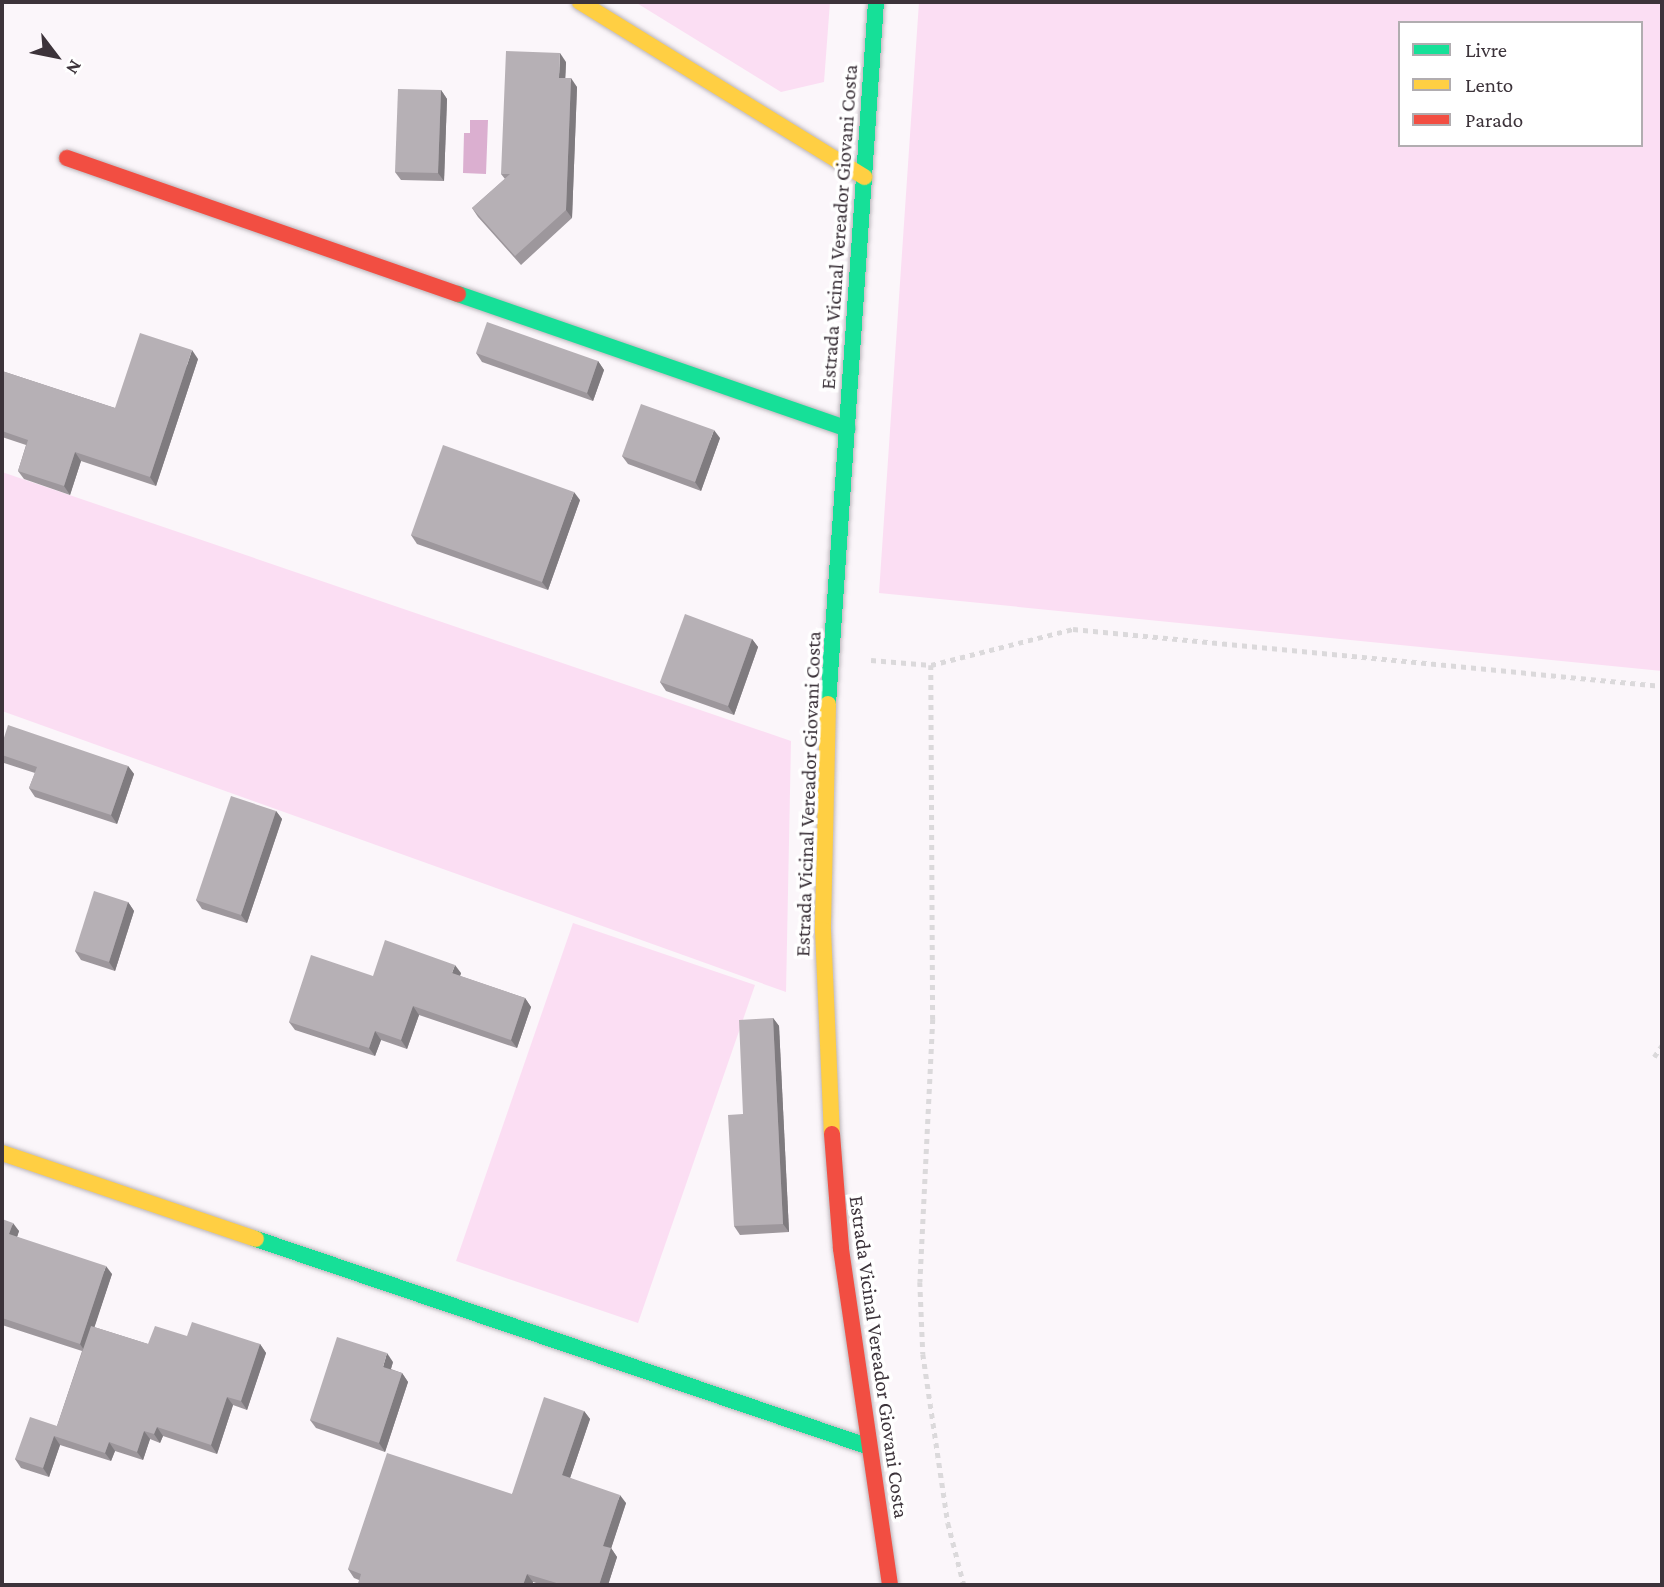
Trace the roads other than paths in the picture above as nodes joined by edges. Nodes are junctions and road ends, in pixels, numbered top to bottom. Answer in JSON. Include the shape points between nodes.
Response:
{"nodes":[{"id":1,"x":580,"y":2,"type":"edge"},
{"id":2,"x":876,"y":2,"type":"edge"},
{"id":3,"x":67,"y":158,"type":"dead end"},
{"id":4,"x":864,"y":177,"type":"junction"},
{"id":5,"x":847,"y":429,"type":"junction"},
{"id":6,"x":2,"y":1153,"type":"edge"},
{"id":7,"x":867,"y":1446,"type":"junction"},
{"id":8,"x":890,"y":1585,"type":"edge"}],
"edges":[{"from":1,"to":4,"type":"street"},
{"from":2,"to":4,"type":"street","name":"Estrada Vicinal Vereador Giovani Costa"},
{"from":3,"to":5,"type":"street"},
{"from":4,"to":5,"type":"street","name":"Estrada Vicinal Vereador Giovani Costa"},
{"from":5,"to":7,"type":"street","name":"Estrada Vicinal Vereador Giovani Costa","via":[[833,640],[823,930],[826,1067],[841,1250]]},
{"from":6,"to":7,"type":"street"},
{"from":7,"to":8,"type":"street","name":"Estrada Vicinal Vereador Giovani Costa"}]}
